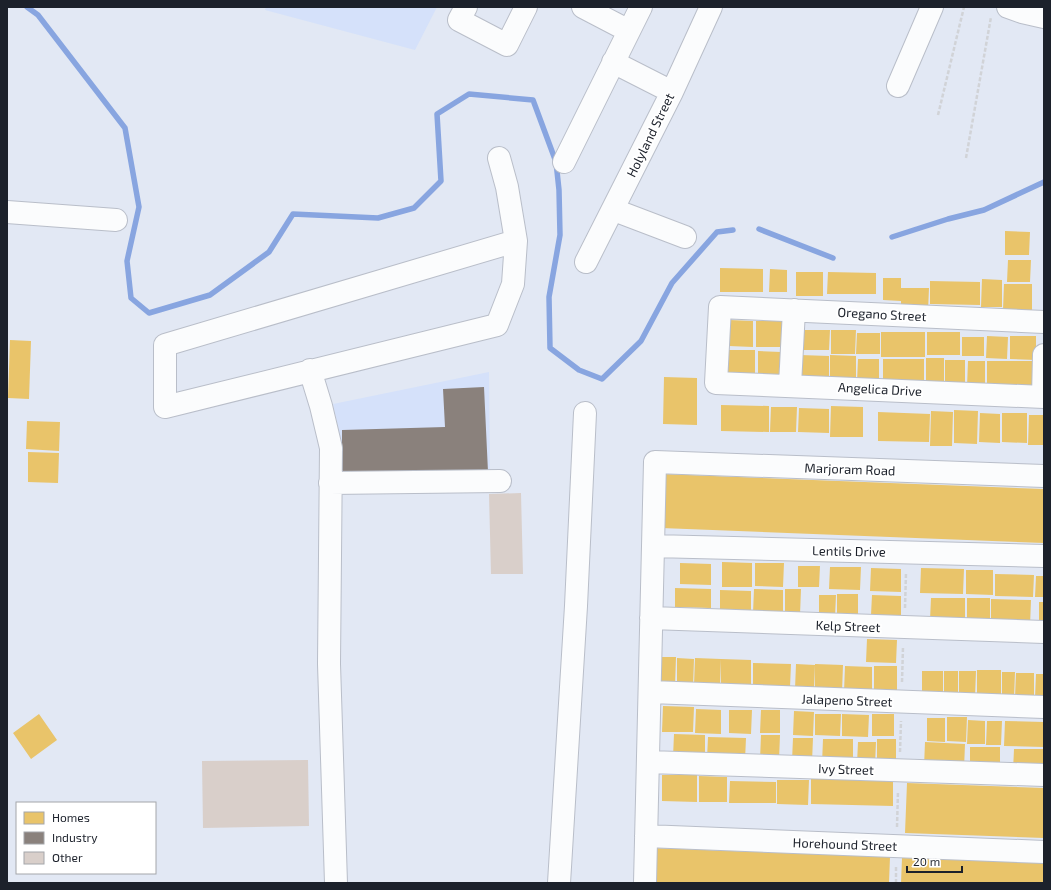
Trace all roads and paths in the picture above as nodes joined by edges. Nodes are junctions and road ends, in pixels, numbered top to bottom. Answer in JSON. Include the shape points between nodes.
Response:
{"nodes":[{"id":1,"x":466,"y":7,"type":"edge"},
{"id":2,"x":526,"y":7,"type":"edge"},
{"id":3,"x":583,"y":7,"type":"edge"},
{"id":4,"x":640,"y":7,"type":"edge"},
{"id":5,"x":711,"y":7,"type":"edge"},
{"id":6,"x":932,"y":7,"type":"edge"},
{"id":7,"x":964,"y":7,"type":"edge"},
{"id":8,"x":1000,"y":11,"type":"edge"},
{"id":9,"x":1044,"y":18,"type":"edge"},
{"id":10,"x":629,"y":31,"type":"junction"},
{"id":11,"x":613,"y":62,"type":"junction"},
{"id":12,"x":898,"y":86,"type":"dead end"},
{"id":13,"x":672,"y":92,"type":"junction"},
{"id":14,"x":938,"y":115,"type":"dead end"},
{"id":15,"x":499,"y":158,"type":"dead end"},
{"id":16,"x":966,"y":158,"type":"dead end"},
{"id":17,"x":564,"y":162,"type":"dead end"},
{"id":18,"x":614,"y":210,"type":"junction"},
{"id":19,"x":7,"y":212,"type":"edge"},
{"id":20,"x":116,"y":220,"type":"dead end"},
{"id":21,"x":685,"y":237,"type":"dead end"},
{"id":22,"x":516,"y":240,"type":"junction"},
{"id":23,"x":586,"y":262,"type":"dead end"},
{"id":24,"x":794,"y":310,"type":"junction"},
{"id":25,"x":1044,"y":322,"type":"edge"},
{"id":26,"x":1044,"y":355,"type":"edge"},
{"id":27,"x":310,"y":370,"type":"junction"},
{"id":28,"x":716,"y":383,"type":"joint"},
{"id":29,"x":790,"y":385,"type":"junction"},
{"id":30,"x":1044,"y":397,"type":"edge"},
{"id":31,"x":585,"y":413,"type":"dead end"},
{"id":32,"x":1044,"y":476,"type":"edge"},
{"id":33,"x":500,"y":481,"type":"dead end"},
{"id":34,"x":330,"y":483,"type":"junction"},
{"id":35,"x":653,"y":546,"type":"junction"},
{"id":36,"x":1044,"y":556,"type":"edge"},
{"id":37,"x":651,"y":618,"type":"junction"},
{"id":38,"x":1044,"y":632,"type":"edge"},
{"id":39,"x":650,"y":692,"type":"junction"},
{"id":40,"x":1044,"y":707,"type":"edge"},
{"id":41,"x":648,"y":762,"type":"junction"},
{"id":42,"x":1044,"y":775,"type":"edge"},
{"id":43,"x":646,"y":836,"type":"junction"},
{"id":44,"x":1044,"y":852,"type":"edge"},
{"id":45,"x":336,"y":883,"type":"edge"},
{"id":46,"x":559,"y":883,"type":"edge"},
{"id":47,"x":645,"y":883,"type":"edge"}],
"edges":[{"from":1,"to":2,"type":"street","via":[[460,20],[507,45]]},
{"from":3,"to":10,"type":"street"},
{"from":4,"to":10,"type":"street"},
{"from":5,"to":13,"type":"street","name":"Holyland Street"},
{"from":6,"to":12,"type":"street"},
{"from":7,"to":14,"type":"path"},
{"from":8,"to":9,"type":"street","via":[[1022,12]]},
{"from":8,"to":16,"type":"path"},
{"from":10,"to":11,"type":"street"},
{"from":11,"to":13,"type":"street"},
{"from":11,"to":17,"type":"street"},
{"from":13,"to":18,"type":"street","name":"Holyland Street"},
{"from":15,"to":22,"type":"street"},
{"from":18,"to":21,"type":"street"},
{"from":18,"to":23,"type":"street","name":"Holyland Street"},
{"from":19,"to":20,"type":"street"},
{"from":22,"to":27,"type":"street","via":[[513,284],[497,325]]},
{"from":22,"to":27,"type":"street","via":[[165,345],[165,407]]},
{"from":24,"to":25,"type":"street","name":"Oregano Street"},
{"from":24,"to":28,"type":"street","name":"Oregano Street","via":[[720,307]]},
{"from":24,"to":29,"type":"street"},
{"from":26,"to":30,"type":"street"},
{"from":27,"to":34,"type":"street","via":[[331,448]]},
{"from":28,"to":29,"type":"street","name":"Angelica Drive"},
{"from":29,"to":30,"type":"street","name":"Angelica Drive"},
{"from":31,"to":46,"type":"street"},
{"from":32,"to":35,"type":"street","name":"Marjoram Road","via":[[655,462]]},
{"from":33,"to":34,"type":"street"},
{"from":34,"to":45,"type":"street","via":[[329,664]]},
{"from":35,"to":36,"type":"street","name":"Lentils Drive"},
{"from":35,"to":37,"type":"street"},
{"from":37,"to":38,"type":"street","name":"Kelp Street"},
{"from":37,"to":39,"type":"street"},
{"from":39,"to":40,"type":"street","name":"Jalapeno Street"},
{"from":39,"to":41,"type":"street"},
{"from":41,"to":42,"type":"street","name":"Ivy Street"},
{"from":41,"to":43,"type":"street"},
{"from":43,"to":44,"type":"street","name":"Horehound Street"},
{"from":43,"to":47,"type":"street"}]}
